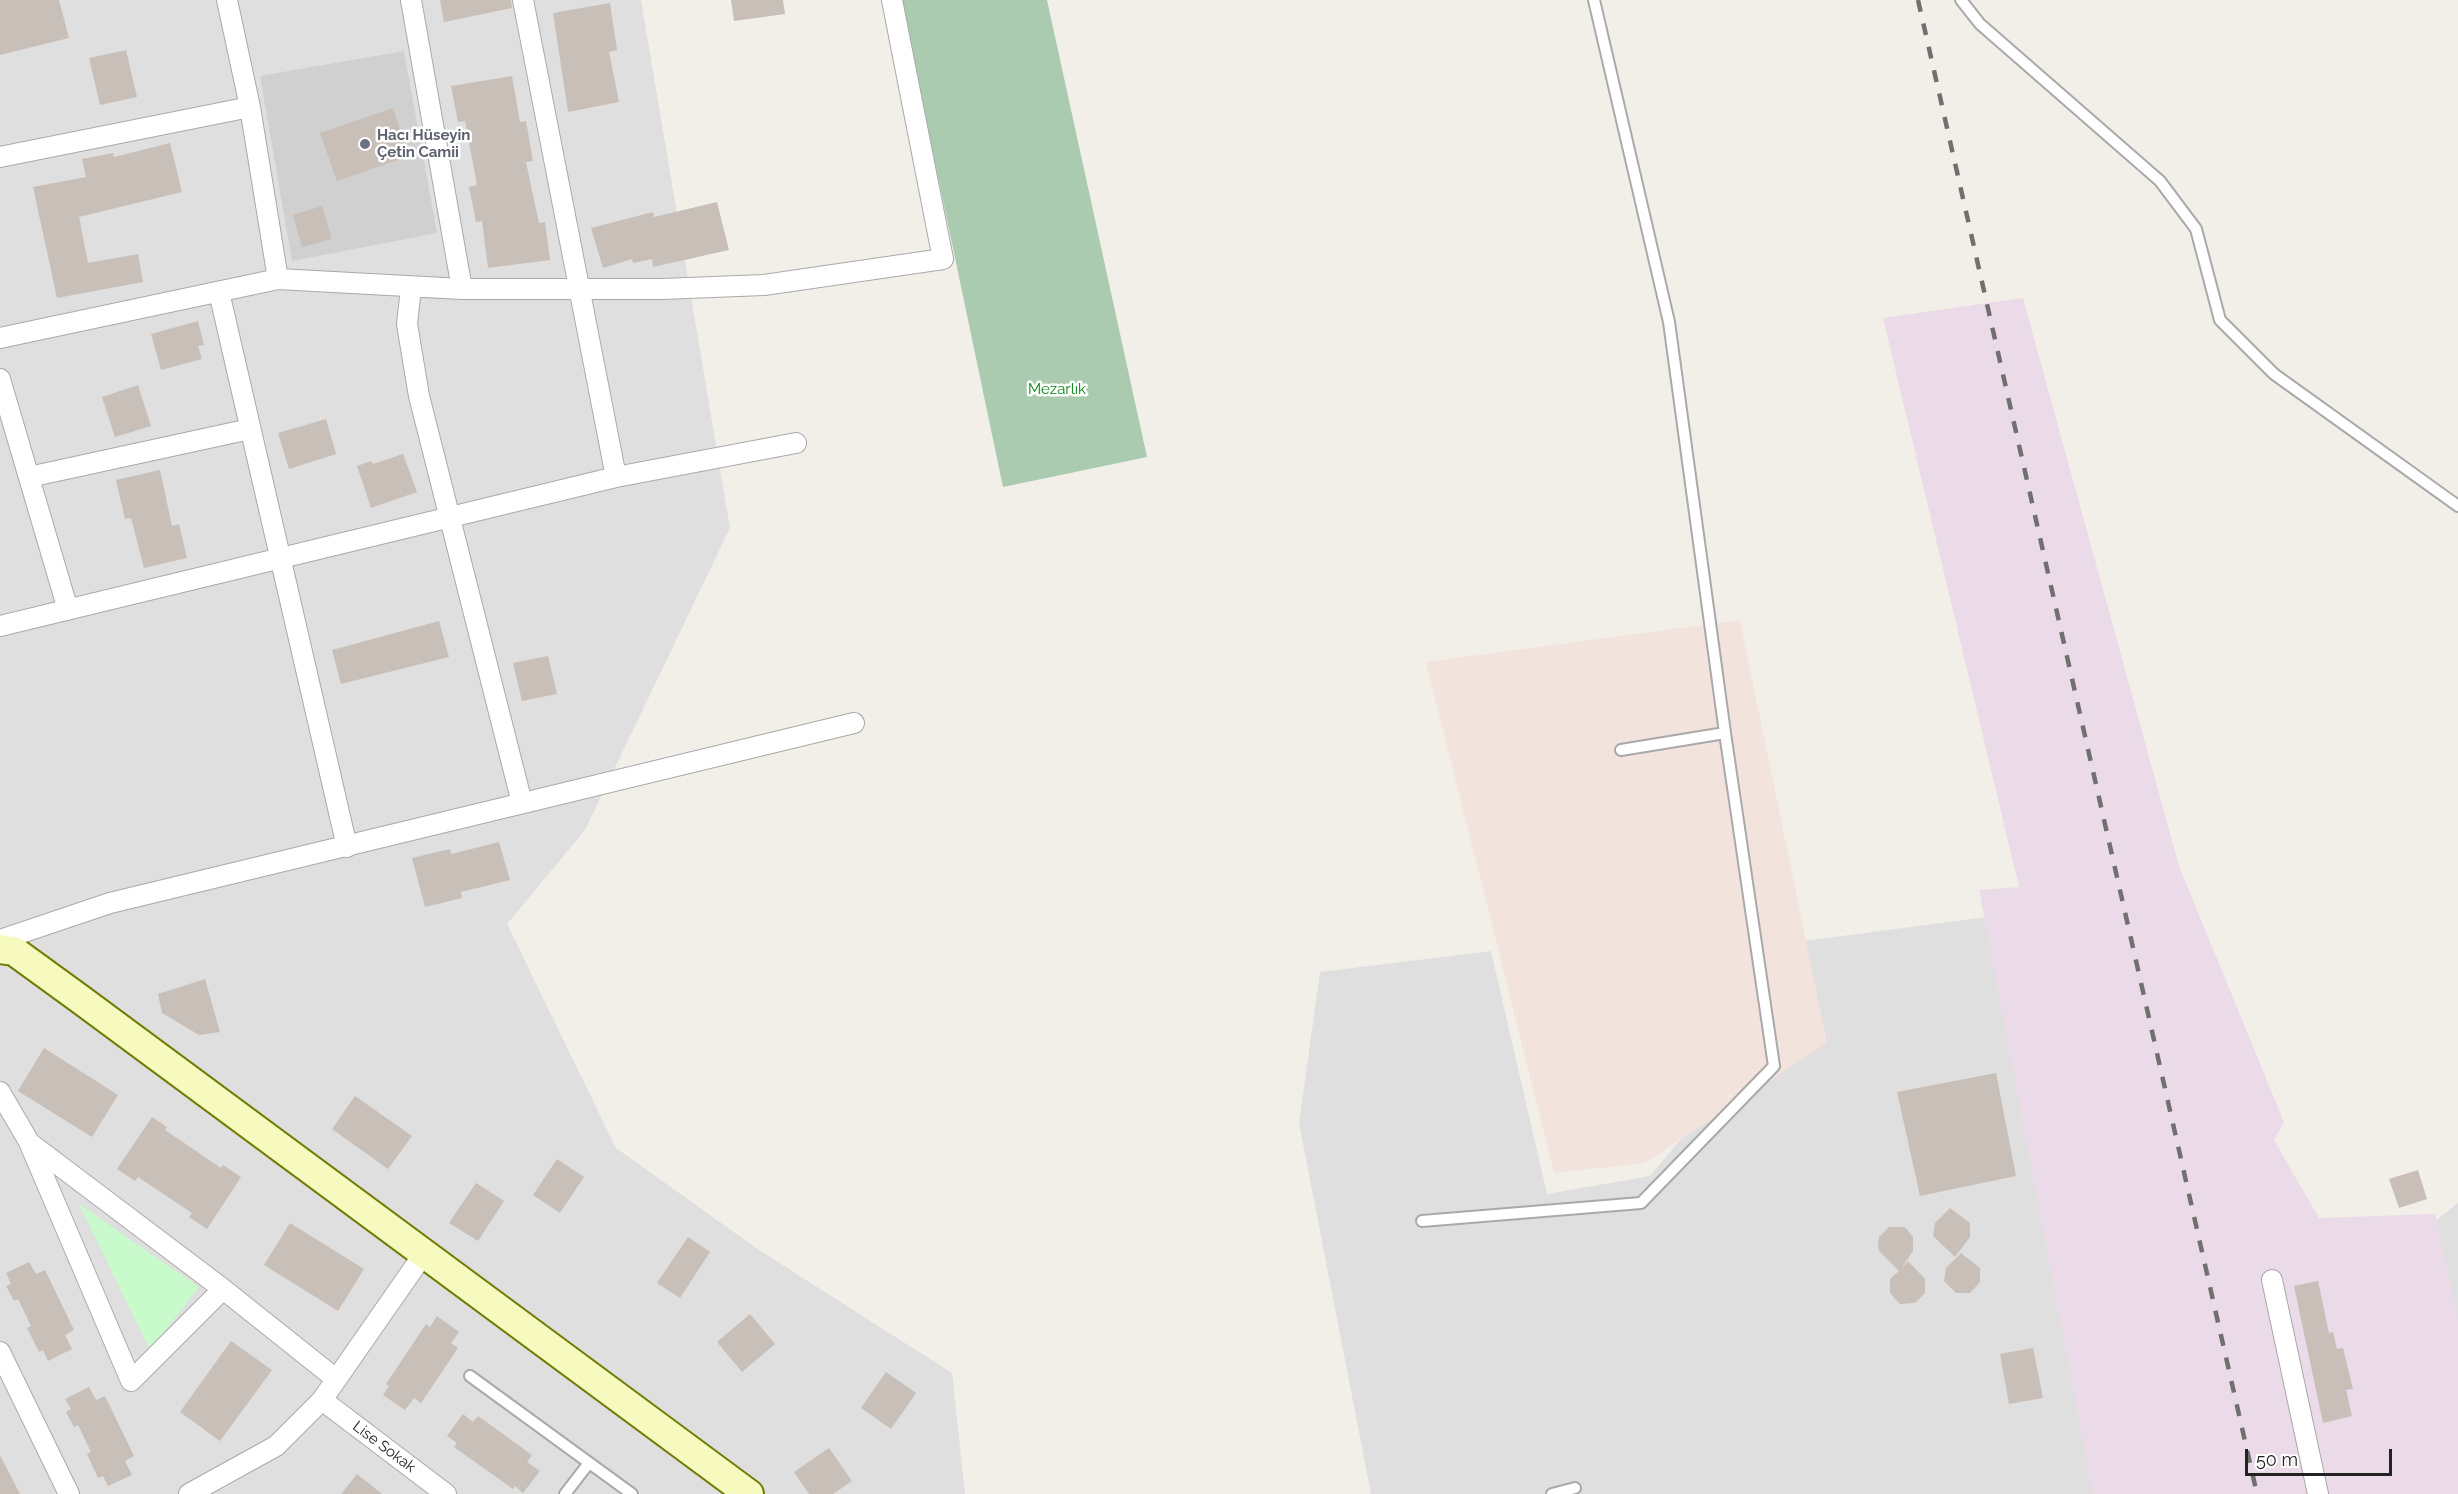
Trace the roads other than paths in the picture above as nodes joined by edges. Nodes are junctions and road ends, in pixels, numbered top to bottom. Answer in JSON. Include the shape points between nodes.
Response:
{"nodes":[{"id":1,"x":227,"y":0,"type":"edge"},
{"id":2,"x":411,"y":0,"type":"edge"},
{"id":3,"x":523,"y":0,"type":"edge"},
{"id":4,"x":892,"y":0,"type":"edge"},
{"id":5,"x":1594,"y":0,"type":"edge"},
{"id":6,"x":1961,"y":0,"type":"edge"},
{"id":7,"x":250,"y":107,"type":"junction"},
{"id":8,"x":0,"y":157,"type":"edge"},
{"id":9,"x":278,"y":279,"type":"junction"},
{"id":10,"x":411,"y":288,"type":"junction"},
{"id":11,"x":462,"y":289,"type":"junction"},
{"id":12,"x":579,"y":290,"type":"junction"},
{"id":13,"x":219,"y":292,"type":"junction"},
{"id":14,"x":0,"y":338,"type":"edge"},
{"id":15,"x":0,"y":379,"type":"edge"},
{"id":16,"x":250,"y":429,"type":"junction"},
{"id":17,"x":796,"y":443,"type":"dead end"},
{"id":18,"x":29,"y":477,"type":"junction"},
{"id":19,"x":616,"y":477,"type":"junction"},
{"id":20,"x":2458,"y":506,"type":"edge"},
{"id":21,"x":448,"y":516,"type":"junction"},
{"id":22,"x":279,"y":559,"type":"junction"},
{"id":23,"x":68,"y":610,"type":"junction"},
{"id":24,"x":0,"y":626,"type":"edge"},
{"id":25,"x":854,"y":723,"type":"dead end"},
{"id":26,"x":1725,"y":733,"type":"junction"},
{"id":27,"x":1622,"y":750,"type":"dead end"},
{"id":28,"x":522,"y":803,"type":"junction"},
{"id":29,"x":347,"y":847,"type":"junction"},
{"id":30,"x":0,"y":940,"type":"edge"},
{"id":31,"x":0,"y":949,"type":"edge"},
{"id":32,"x":0,"y":1092,"type":"edge"},
{"id":33,"x":29,"y":1142,"type":"junction"},
{"id":34,"x":1422,"y":1221,"type":"dead end"},
{"id":35,"x":425,"y":1252,"type":"junction"},
{"id":36,"x":2272,"y":1280,"type":"dead end"},
{"id":37,"x":224,"y":1289,"type":"junction"},
{"id":38,"x":0,"y":1352,"type":"edge"},
{"id":39,"x":470,"y":1376,"type":"dead end"},
{"id":40,"x":336,"y":1379,"type":"junction"},
{"id":41,"x":322,"y":1400,"type":"junction"},
{"id":42,"x":590,"y":1463,"type":"junction"},
{"id":43,"x":1575,"y":1488,"type":"dead end"},
{"id":44,"x":69,"y":1494,"type":"edge"},
{"id":45,"x":189,"y":1494,"type":"edge"},
{"id":46,"x":446,"y":1494,"type":"edge"},
{"id":47,"x":565,"y":1494,"type":"edge"},
{"id":48,"x":632,"y":1494,"type":"edge"},
{"id":49,"x":748,"y":1494,"type":"edge"},
{"id":50,"x":1552,"y":1494,"type":"edge"},
{"id":51,"x":2318,"y":1494,"type":"edge"}],
"edges":[{"from":1,"to":7,"type":"street"},
{"from":2,"to":11,"type":"street"},
{"from":3,"to":12,"type":"street"},
{"from":4,"to":12,"type":"street","via":[[944,259],[764,285]]},
{"from":5,"to":26,"type":"lane","via":[[1669,322]]},
{"from":6,"to":20,"type":"lane","via":[[1980,24],[2160,181],[2196,229],[2220,320],[2274,374]]},
{"from":7,"to":8,"type":"street"},
{"from":7,"to":9,"type":"street"},
{"from":9,"to":10,"type":"street"},
{"from":9,"to":13,"type":"street"},
{"from":10,"to":11,"type":"street"},
{"from":10,"to":21,"type":"street","via":[[407,324],[419,396]]},
{"from":11,"to":12,"type":"street"},
{"from":12,"to":19,"type":"street"},
{"from":13,"to":14,"type":"street"},
{"from":13,"to":16,"type":"street"},
{"from":15,"to":18,"type":"street"},
{"from":16,"to":18,"type":"street"},
{"from":16,"to":22,"type":"street"},
{"from":17,"to":19,"type":"street"},
{"from":18,"to":23,"type":"street"},
{"from":19,"to":21,"type":"street"},
{"from":21,"to":22,"type":"street"},
{"from":21,"to":28,"type":"street"},
{"from":22,"to":23,"type":"street"},
{"from":22,"to":29,"type":"street"},
{"from":23,"to":24,"type":"street"},
{"from":25,"to":28,"type":"street"},
{"from":26,"to":27,"type":"lane"},
{"from":26,"to":34,"type":"lane","via":[[1774,1066],[1641,1203]]},
{"from":28,"to":29,"type":"street"},
{"from":29,"to":30,"type":"street","via":[[110,903]]},
{"from":31,"to":35,"type":"street","via":[[14,951]]},
{"from":32,"to":33,"type":"street"},
{"from":33,"to":37,"type":"street"},
{"from":33,"to":37,"type":"street","via":[[131,1381]]},
{"from":35,"to":40,"type":"street"},
{"from":35,"to":49,"type":"street"},
{"from":36,"to":51,"type":"street"},
{"from":37,"to":40,"type":"street"},
{"from":38,"to":44,"type":"street"},
{"from":39,"to":42,"type":"lane"},
{"from":40,"to":41,"type":"street"},
{"from":41,"to":45,"type":"street","via":[[276,1446]]},
{"from":41,"to":46,"type":"street","name":"Lise Sokak"},
{"from":42,"to":47,"type":"lane"},
{"from":42,"to":48,"type":"lane"},
{"from":43,"to":50,"type":"lane"}]}
